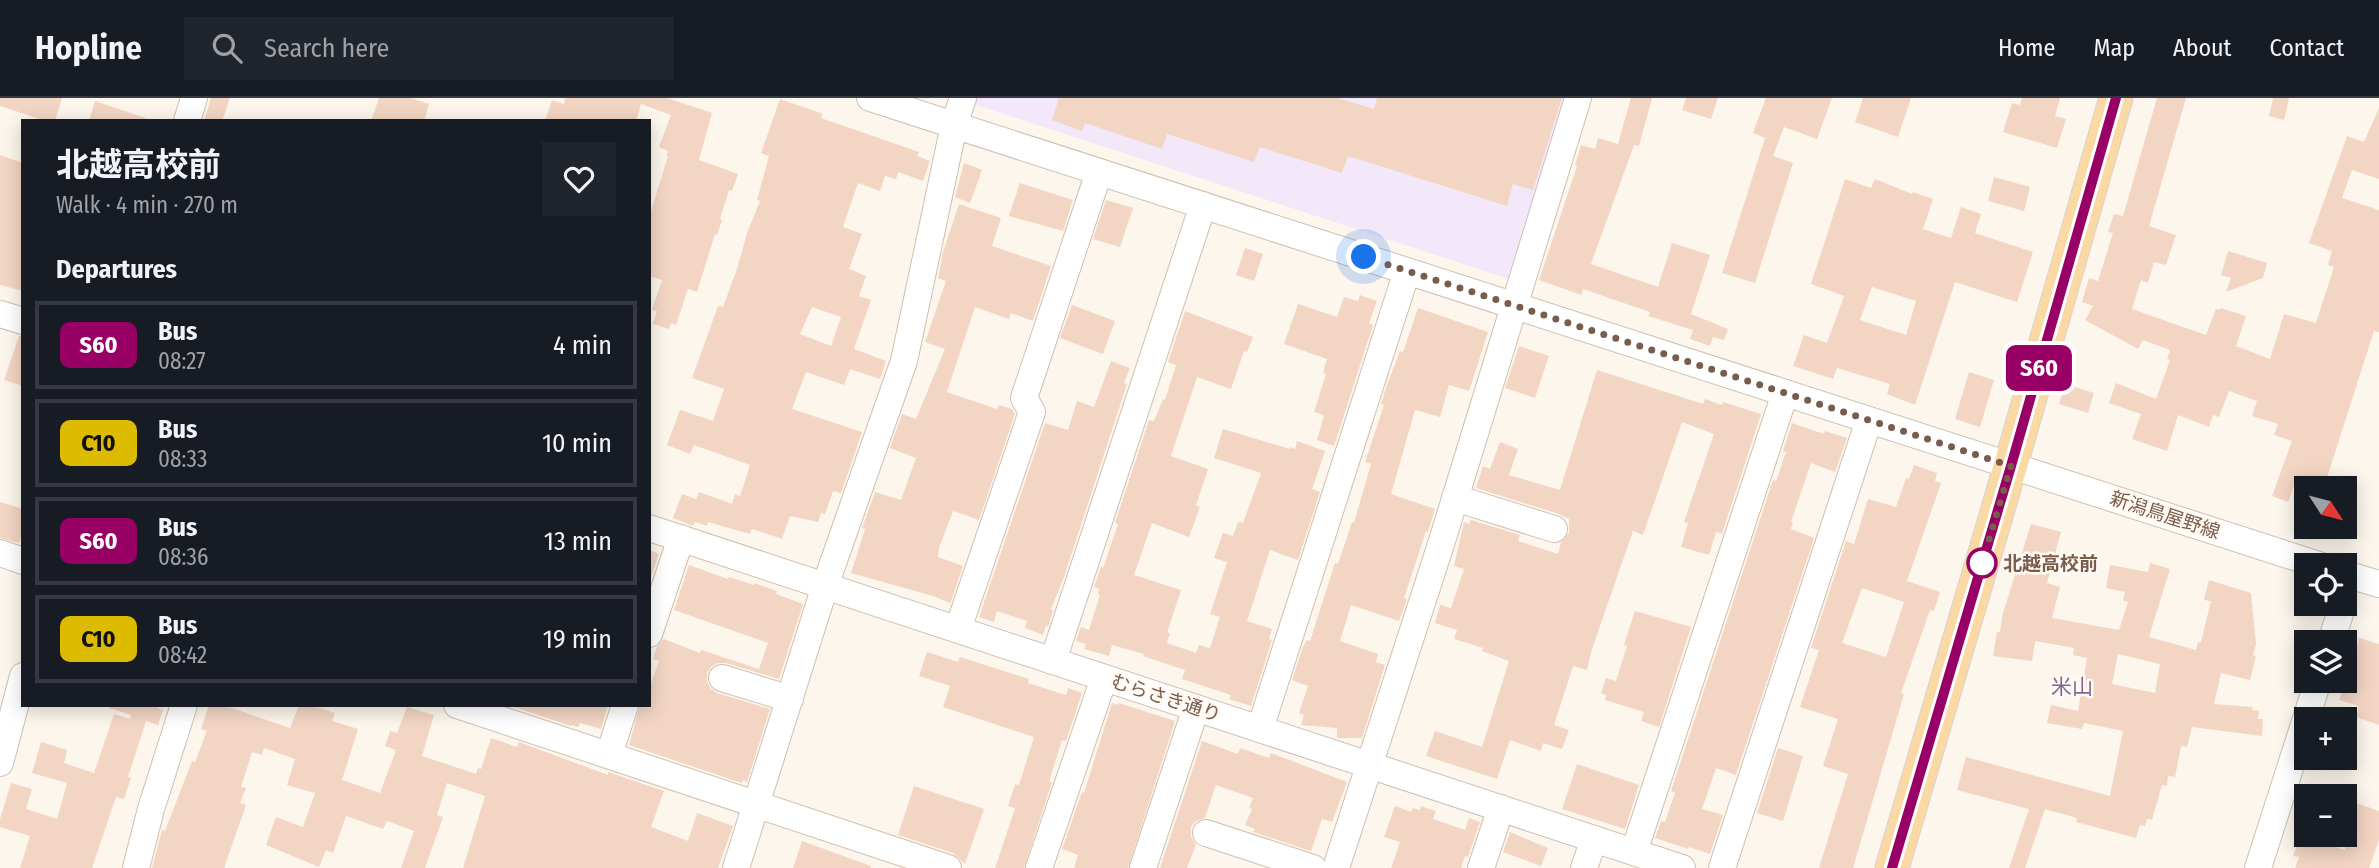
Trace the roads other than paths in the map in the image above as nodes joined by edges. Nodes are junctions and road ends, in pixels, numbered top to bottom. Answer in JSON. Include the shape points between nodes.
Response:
{"nodes":[{"id":1,"x":194,"y":98,"type":"edge"},
{"id":2,"x":870,"y":98,"type":"edge"},
{"id":3,"x":963,"y":98,"type":"edge"},
{"id":4,"x":1577,"y":98,"type":"edge"},
{"id":5,"x":2116,"y":98,"type":"edge"},
{"id":6,"x":188,"y":119,"type":"edge"},
{"id":7,"x":954,"y":125,"type":"junction"},
{"id":8,"x":1098,"y":172,"type":"junction"},
{"id":9,"x":1203,"y":205,"type":"junction"},
{"id":10,"x":1407,"y":271,"type":"junction"},
{"id":11,"x":1514,"y":305,"type":"junction"},
{"id":12,"x":0,"y":314,"type":"edge"},
{"id":13,"x":21,"y":320,"type":"edge"},
{"id":14,"x":1785,"y":393,"type":"junction"},
{"id":15,"x":1869,"y":420,"type":"junction"},
{"id":16,"x":2011,"y":466,"type":"junction"},
{"id":17,"x":1455,"y":498,"type":"junction"},
{"id":18,"x":651,"y":529,"type":"edge"},
{"id":19,"x":1554,"y":529,"type":"dead end"},
{"id":20,"x":681,"y":538,"type":"junction"},
{"id":21,"x":0,"y":553,"type":"edge"},
{"id":22,"x":2294,"y":557,"type":"edge"},
{"id":23,"x":21,"y":560,"type":"edge"},
{"id":24,"x":2357,"y":583,"type":"edge"},
{"id":25,"x":2379,"y":584,"type":"edge"},
{"id":26,"x":825,"y":586,"type":"junction"},
{"id":27,"x":651,"y":628,"type":"edge"},
{"id":28,"x":958,"y":629,"type":"junction"},
{"id":29,"x":1053,"y":661,"type":"junction"},
{"id":30,"x":722,"y":678,"type":"dead end"},
{"id":31,"x":1104,"y":678,"type":"junction"},
{"id":32,"x":21,"y":684,"type":"edge"},
{"id":33,"x":2314,"y":693,"type":"edge"},
{"id":34,"x":790,"y":699,"type":"junction"},
{"id":35,"x":183,"y":707,"type":"edge"},
{"id":36,"x":470,"y":707,"type":"edge"},
{"id":37,"x":624,"y":707,"type":"edge"},
{"id":38,"x":1196,"y":708,"type":"junction"},
{"id":39,"x":503,"y":712,"type":"edge"},
{"id":40,"x":1260,"y":729,"type":"junction"},
{"id":41,"x":609,"y":755,"type":"junction"},
{"id":42,"x":0,"y":763,"type":"edge"},
{"id":43,"x":1370,"y":765,"type":"junction"},
{"id":44,"x":758,"y":803,"type":"junction"},
{"id":45,"x":1501,"y":808,"type":"junction"},
{"id":46,"x":1206,"y":833,"type":"dead end"},
{"id":47,"x":1594,"y":839,"type":"junction"},
{"id":48,"x":1634,"y":852,"type":"junction"},
{"id":49,"x":1676,"y":867,"type":"edge"},
{"id":50,"x":136,"y":868,"type":"edge"},
{"id":51,"x":736,"y":868,"type":"edge"},
{"id":52,"x":948,"y":868,"type":"edge"},
{"id":53,"x":1039,"y":868,"type":"edge"},
{"id":54,"x":1143,"y":868,"type":"edge"},
{"id":55,"x":1313,"y":868,"type":"edge"},
{"id":56,"x":1336,"y":868,"type":"edge"},
{"id":57,"x":1481,"y":868,"type":"edge"},
{"id":58,"x":1584,"y":868,"type":"edge"},
{"id":59,"x":1722,"y":868,"type":"edge"},
{"id":60,"x":1892,"y":868,"type":"edge"},
{"id":61,"x":2258,"y":868,"type":"edge"}],
"edges":[{"from":1,"to":6,"type":"street"},
{"from":2,"to":7,"type":"street","name":"新潟鳥屋野線"},
{"from":3,"to":7,"type":"street"},
{"from":4,"to":11,"type":"street"},
{"from":5,"to":16,"type":"main road"},
{"from":7,"to":8,"type":"street","name":"新潟鳥屋野線"},
{"from":7,"to":26,"type":"street","via":[[904,360]]},
{"from":8,"to":9,"type":"street","name":"新潟鳥屋野線"},
{"from":8,"to":28,"type":"street","via":[[1024,398],[1032,411]]},
{"from":9,"to":10,"type":"street","name":"新潟鳥屋野線"},
{"from":9,"to":29,"type":"street"},
{"from":10,"to":11,"type":"street","name":"新潟鳥屋野線"},
{"from":10,"to":40,"type":"street"},
{"from":11,"to":14,"type":"street","name":"新潟鳥屋野線"},
{"from":11,"to":17,"type":"street"},
{"from":12,"to":13,"type":"street"},
{"from":14,"to":15,"type":"street","name":"新潟鳥屋野線"},
{"from":14,"to":48,"type":"street"},
{"from":15,"to":16,"type":"street","name":"新潟鳥屋野線"},
{"from":15,"to":59,"type":"street"},
{"from":16,"to":22,"type":"street","name":"新潟鳥屋野線"},
{"from":16,"to":60,"type":"main road"},
{"from":17,"to":19,"type":"street"},
{"from":17,"to":43,"type":"street"},
{"from":18,"to":20,"type":"street","name":"むらさき通り"},
{"from":20,"to":26,"type":"street","name":"むらさき通り"},
{"from":20,"to":27,"type":"street"},
{"from":21,"to":23,"type":"street"},
{"from":24,"to":25,"type":"street"},
{"from":26,"to":28,"type":"street","name":"むらさき通り"},
{"from":26,"to":34,"type":"street"},
{"from":28,"to":29,"type":"street","name":"むらさき通り"},
{"from":29,"to":31,"type":"street","name":"むらさき通り"},
{"from":30,"to":34,"type":"street"},
{"from":31,"to":38,"type":"street","name":"むらさき通り"},
{"from":31,"to":53,"type":"street"},
{"from":32,"to":42,"type":"street"},
{"from":33,"to":61,"type":"street"},
{"from":34,"to":44,"type":"street"},
{"from":35,"to":50,"type":"street"},
{"from":36,"to":39,"type":"street"},
{"from":37,"to":41,"type":"street"},
{"from":38,"to":40,"type":"street","name":"むらさき通り"},
{"from":38,"to":54,"type":"street"},
{"from":39,"to":41,"type":"street"},
{"from":40,"to":43,"type":"street","name":"むらさき通り"},
{"from":41,"to":44,"type":"street"},
{"from":43,"to":45,"type":"street","name":"むらさき通り"},
{"from":43,"to":56,"type":"street"},
{"from":44,"to":51,"type":"street"},
{"from":44,"to":52,"type":"street"},
{"from":45,"to":47,"type":"street","name":"むらさき通り"},
{"from":45,"to":57,"type":"street"},
{"from":46,"to":55,"type":"street"},
{"from":47,"to":48,"type":"street","name":"むらさき通り"},
{"from":47,"to":58,"type":"street"},
{"from":48,"to":49,"type":"street","name":"むらさき通り"}]}
